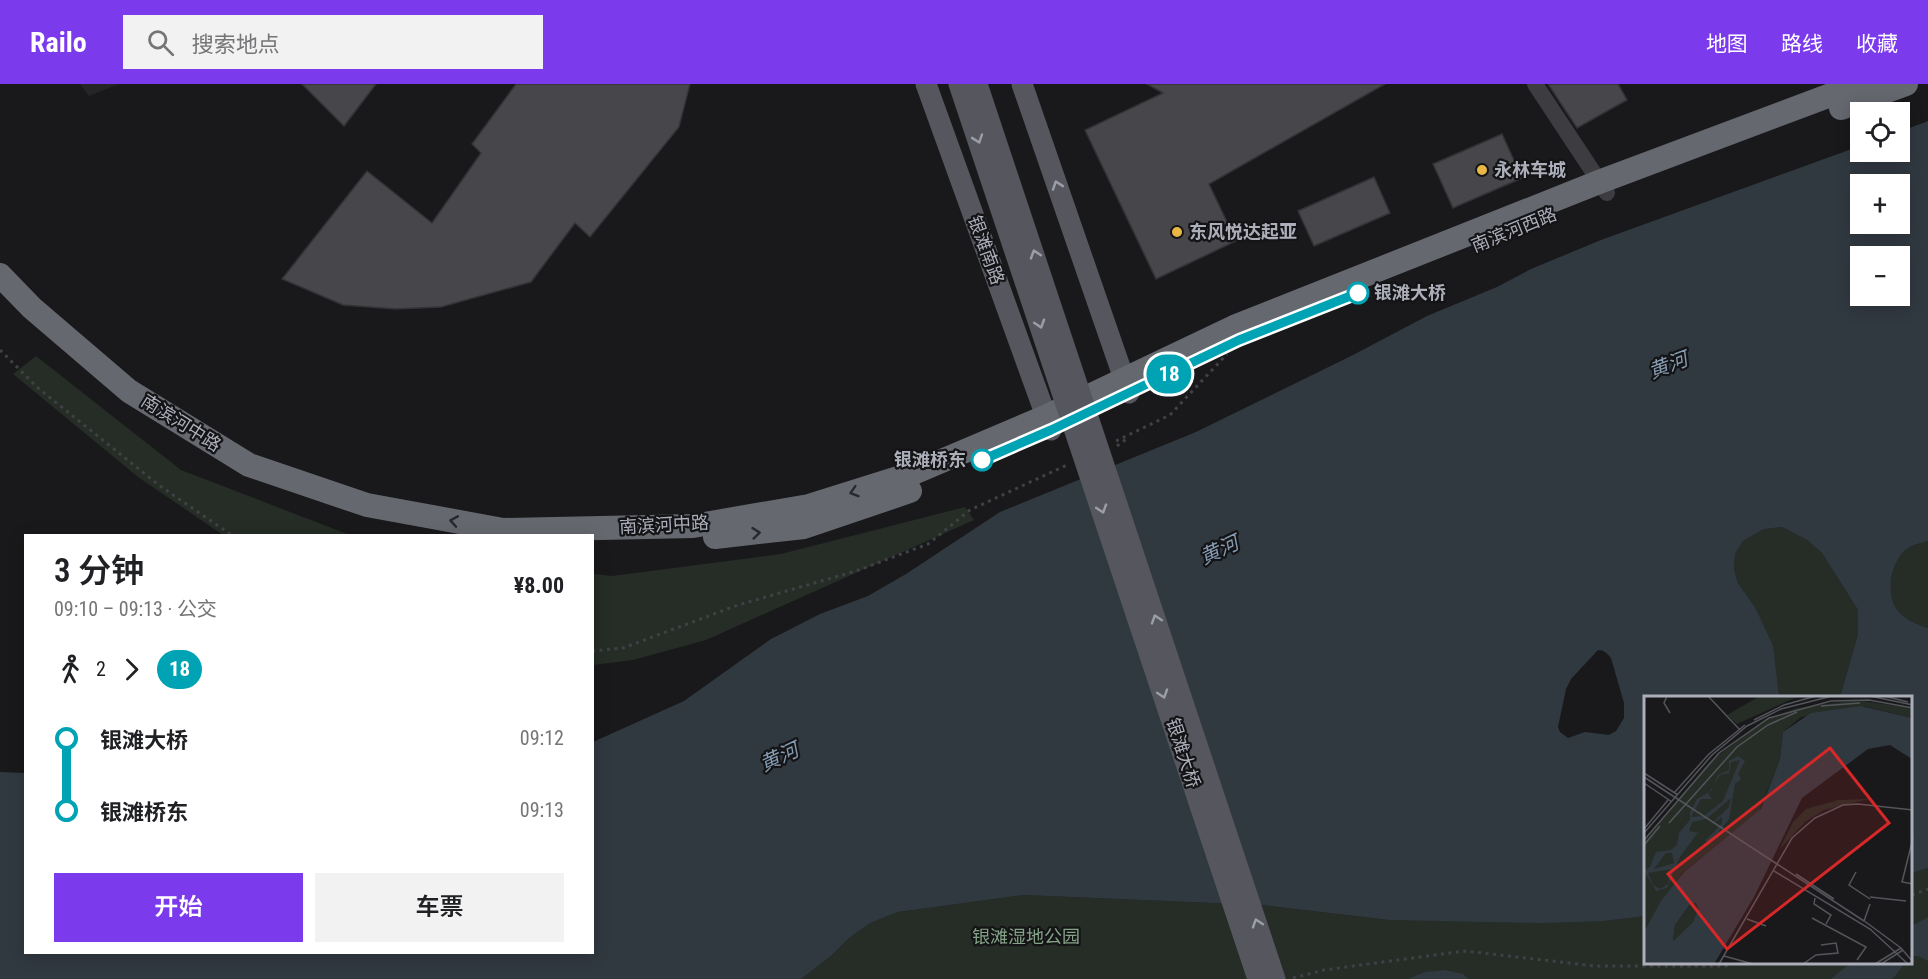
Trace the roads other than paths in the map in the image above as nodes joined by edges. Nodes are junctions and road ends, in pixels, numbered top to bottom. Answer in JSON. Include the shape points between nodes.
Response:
{"nodes":[{"id":1,"x":927,"y":84,"type":"edge"},
{"id":2,"x":959,"y":84,"type":"edge"},
{"id":3,"x":977,"y":84,"type":"edge"},
{"id":4,"x":1022,"y":84,"type":"edge"},
{"id":5,"x":1535,"y":84,"type":"edge"},
{"id":6,"x":1860,"y":84,"type":"edge"},
{"id":7,"x":1906,"y":84,"type":"edge"},
{"id":8,"x":1603,"y":187,"type":"junction"},
{"id":9,"x":0,"y":275,"type":"edge"},
{"id":10,"x":0,"y":296,"type":"edge"},
{"id":11,"x":1126,"y":386,"type":"junction"},
{"id":12,"x":1048,"y":423,"type":"junction"},
{"id":13,"x":432,"y":534,"type":"edge"},
{"id":14,"x":594,"y":544,"type":"edge"},
{"id":15,"x":1258,"y":979,"type":"edge"},
{"id":16,"x":1275,"y":979,"type":"edge"}],
"edges":[{"from":1,"to":12,"type":"main road","name":"银滩南路"},
{"from":2,"to":15,"type":"main road","name":"银滩大桥","one_way":true,"bridge":true},
{"from":16,"to":3,"type":"main road","name":"银滩大桥","one_way":true,"bridge":true,"via":[[1105,451]]},
{"from":11,"to":4,"type":"main road","one_way":true},
{"from":5,"to":8,"type":"lane"},
{"from":6,"to":8,"type":"highway","name":"南滨河西路"},
{"from":7,"to":8,"type":"highway","name":"南滨河西路"},
{"from":8,"to":11,"type":"highway","name":"南滨河西路"},
{"from":8,"to":11,"type":"highway","name":"南滨河西路","via":[[1234,327]]},
{"from":12,"to":9,"type":"highway","name":"南滨河中路","one_way":true,"via":[[911,474],[809,506],[693,526],[503,530],[367,505],[249,465],[129,391],[32,308]]},
{"from":10,"to":13,"type":"highway","name":"南滨河中路","via":[[118,403],[239,478],[365,520]]},
{"from":11,"to":12,"type":"highway","name":"南滨河中路"},
{"from":14,"to":12,"type":"highway","name":"南滨河中路","one_way":true,"via":[[695,540],[804,528],[916,489]]}]}
